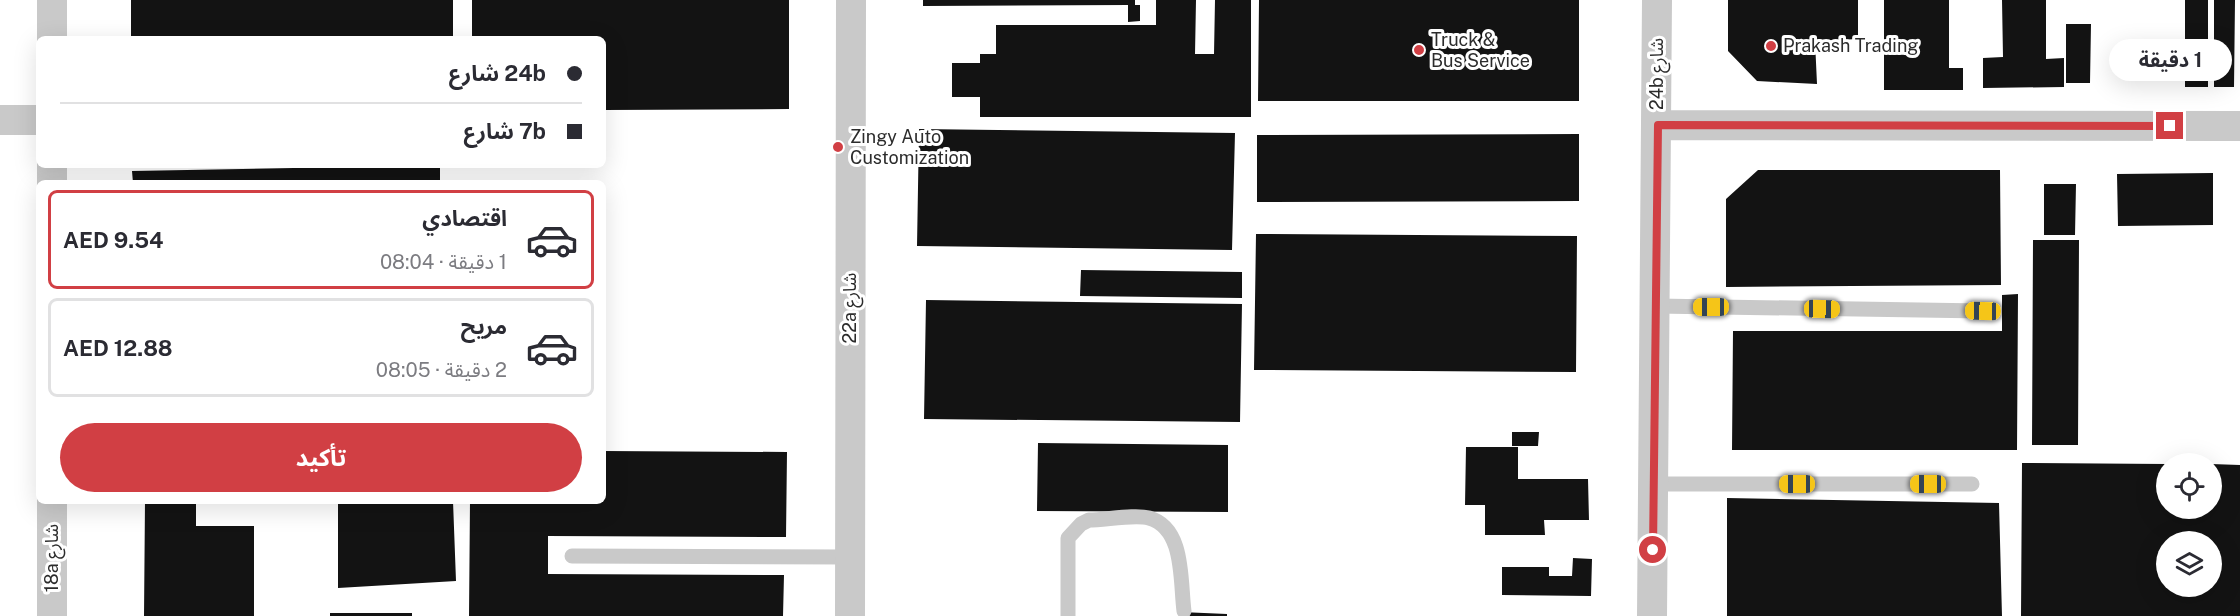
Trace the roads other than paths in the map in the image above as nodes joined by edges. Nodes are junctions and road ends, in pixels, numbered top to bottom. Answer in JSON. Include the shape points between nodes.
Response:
{"nodes":[{"id":1,"x":52,"y":0,"type":"edge"},
{"id":2,"x":851,"y":0,"type":"edge"},
{"id":3,"x":1657,"y":0,"type":"edge"},
{"id":4,"x":52,"y":36,"type":"edge"},
{"id":5,"x":0,"y":120,"type":"edge"},
{"id":6,"x":36,"y":120,"type":"edge"},
{"id":7,"x":1658,"y":125,"type":"junction"},
{"id":8,"x":2240,"y":126,"type":"edge"},
{"id":9,"x":1656,"y":306,"type":"junction"},
{"id":10,"x":1983,"y":311,"type":"dead end"},
{"id":11,"x":1654,"y":484,"type":"junction"},
{"id":12,"x":1972,"y":484,"type":"dead end"},
{"id":13,"x":52,"y":504,"type":"edge"},
{"id":14,"x":572,"y":556,"type":"dead end"},
{"id":15,"x":850,"y":557,"type":"junction"},
{"id":16,"x":1184,"y":611,"type":"dead end"},
{"id":17,"x":52,"y":616,"type":"edge"},
{"id":18,"x":850,"y":616,"type":"edge"},
{"id":19,"x":1068,"y":616,"type":"edge"},
{"id":20,"x":1652,"y":616,"type":"edge"}],
"edges":[{"from":1,"to":4,"type":"street"},
{"from":2,"to":15,"type":"street","name":"22a شارع"},
{"from":3,"to":7,"type":"street","name":"24b شارع"},
{"from":5,"to":6,"type":"street"},
{"from":7,"to":8,"type":"street"},
{"from":7,"to":9,"type":"street","name":"24b شارع"},
{"from":9,"to":10,"type":"lane"},
{"from":9,"to":11,"type":"street","name":"24b شارع"},
{"from":11,"to":12,"type":"lane"},
{"from":11,"to":20,"type":"street","name":"24b شارع"},
{"from":13,"to":17,"type":"street","name":"18a شارع"},
{"from":14,"to":15,"type":"lane"},
{"from":15,"to":18,"type":"street","name":"22a شارع"},
{"from":16,"to":19,"type":"lane","via":[[1176,544],[1167,529],[1147,517],[1089,520],[1075,529],[1066,547]]}]}
